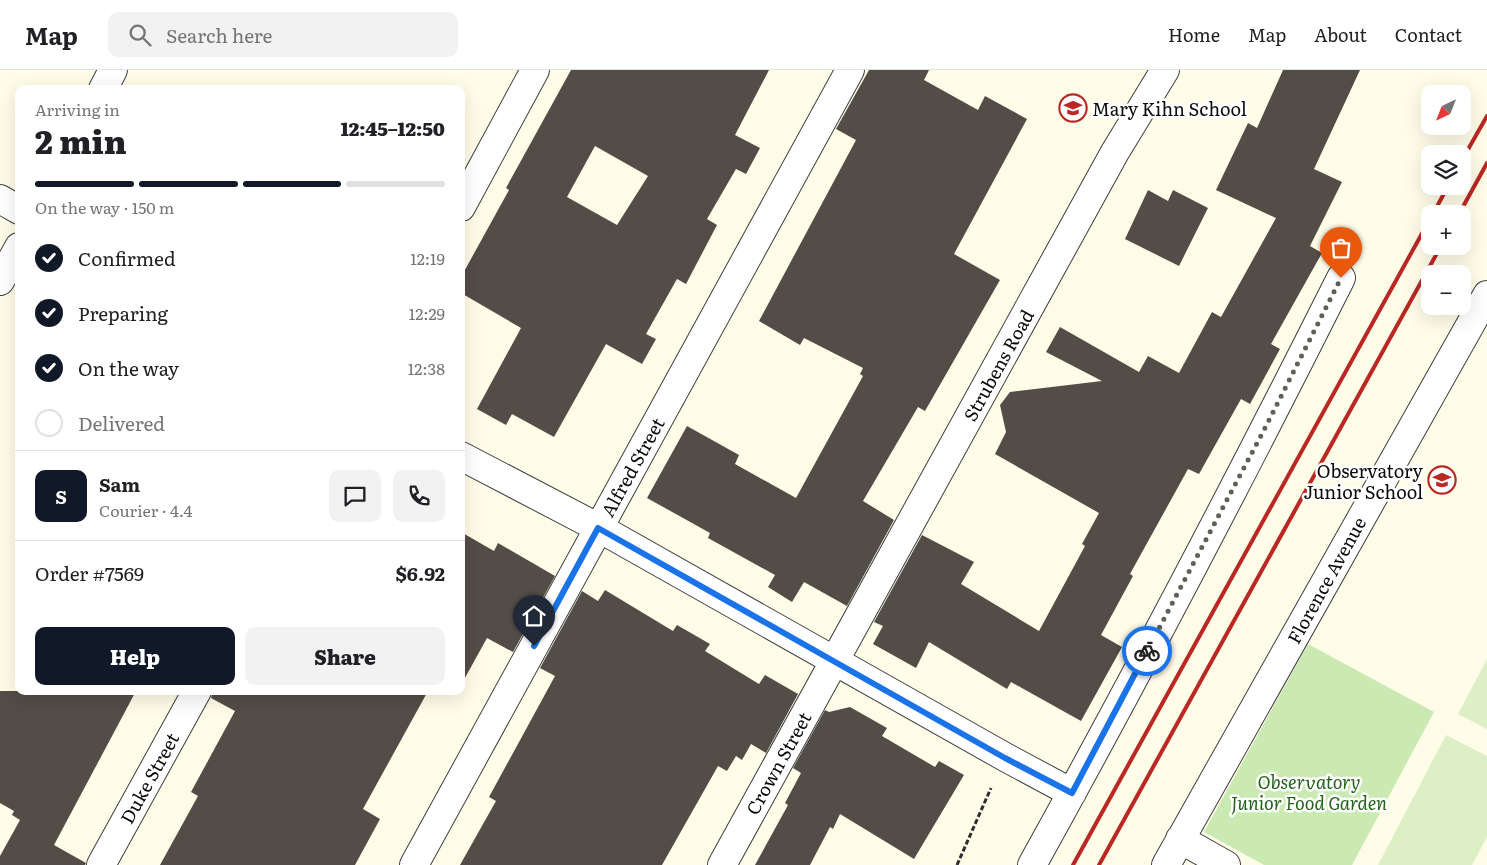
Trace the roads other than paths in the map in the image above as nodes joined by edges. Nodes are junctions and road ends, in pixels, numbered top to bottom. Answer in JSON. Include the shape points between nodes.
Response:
{"nodes":[{"id":1,"x":113,"y":70,"type":"edge"},
{"id":2,"x":535,"y":70,"type":"edge"},
{"id":3,"x":850,"y":70,"type":"edge"},
{"id":4,"x":1165,"y":70,"type":"edge"},
{"id":5,"x":105,"y":85,"type":"edge"},
{"id":6,"x":0,"y":199,"type":"edge"},
{"id":7,"x":465,"y":200,"type":"edge"},
{"id":8,"x":15,"y":208,"type":"edge"},
{"id":9,"x":15,"y":254,"type":"edge"},
{"id":10,"x":1341,"y":278,"type":"dead end"},
{"id":11,"x":0,"y":281,"type":"edge"},
{"id":12,"x":1487,"y":295,"type":"edge"},
{"id":13,"x":465,"y":458,"type":"edge"},
{"id":14,"x":598,"y":528,"type":"junction"},
{"id":15,"x":834,"y":662,"type":"junction"},
{"id":16,"x":195,"y":695,"type":"edge"},
{"id":17,"x":1072,"y":793,"type":"junction"},
{"id":18,"x":1180,"y":839,"type":"junction"},
{"id":19,"x":101,"y":865,"type":"edge"},
{"id":20,"x":414,"y":865,"type":"edge"},
{"id":21,"x":722,"y":865,"type":"edge"},
{"id":22,"x":1032,"y":865,"type":"edge"},
{"id":23,"x":1166,"y":865,"type":"edge"},
{"id":24,"x":1226,"y":865,"type":"edge"}],
"edges":[{"from":1,"to":5,"type":"street"},
{"from":2,"to":7,"type":"street"},
{"from":3,"to":14,"type":"street","name":"Alfred Street"},
{"from":4,"to":15,"type":"street","name":"Strubens Road","via":[[1115,152]]},
{"from":6,"to":8,"type":"street"},
{"from":9,"to":11,"type":"street"},
{"from":10,"to":17,"type":"street","via":[[1260,439]]},
{"from":12,"to":18,"type":"street","name":"Florence Avenue"},
{"from":13,"to":14,"type":"street"},
{"from":14,"to":15,"type":"street"},
{"from":14,"to":20,"type":"street","name":"Alfred Street"},
{"from":15,"to":17,"type":"street"},
{"from":15,"to":21,"type":"street","name":"Crown Street"},
{"from":16,"to":19,"type":"street","name":"Duke Street"},
{"from":17,"to":22,"type":"street"},
{"from":18,"to":23,"type":"street","name":"Florence Avenue"},
{"from":18,"to":24,"type":"street"}]}
